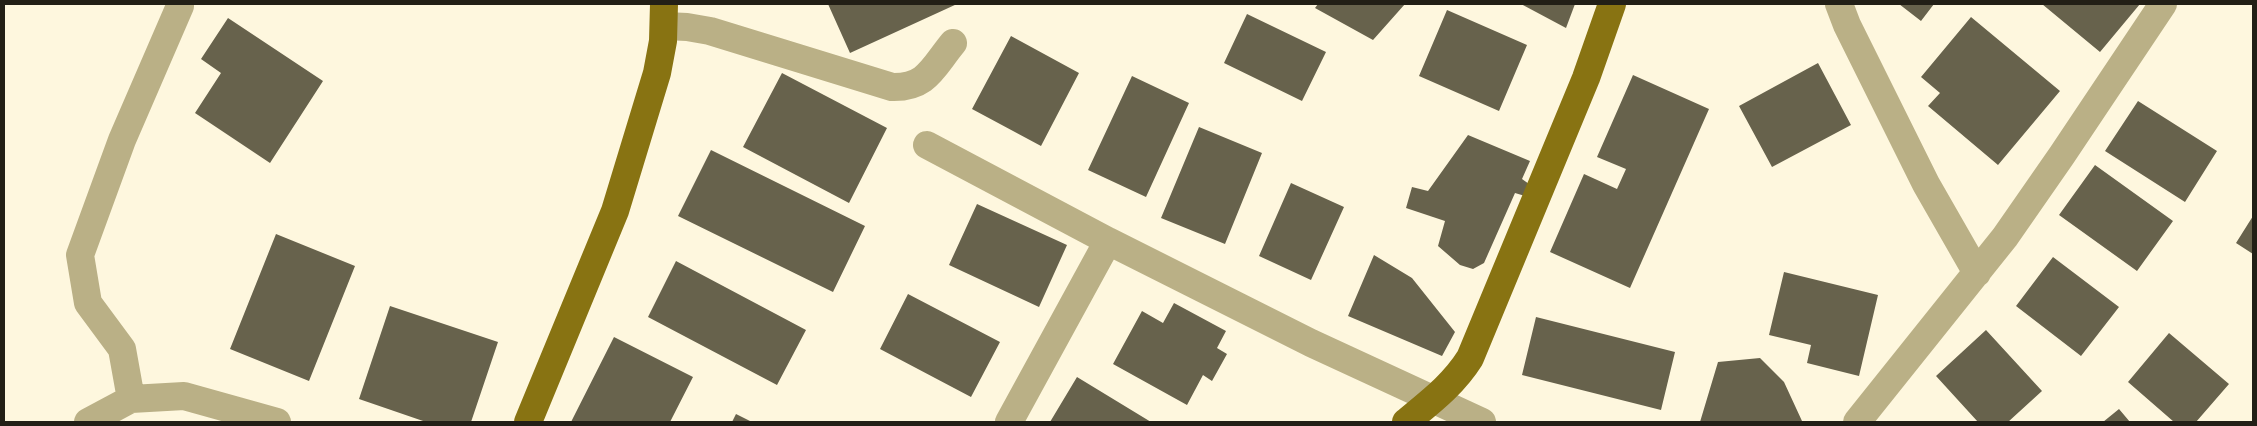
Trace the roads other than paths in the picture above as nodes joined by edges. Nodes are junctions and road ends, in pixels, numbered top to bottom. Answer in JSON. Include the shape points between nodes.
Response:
{"nodes":[{"id":1,"x":1612,"y":4,"type":"edge"},
{"id":2,"x":1839,"y":4,"type":"edge"},
{"id":3,"x":2164,"y":4,"type":"edge"},
{"id":4,"x":180,"y":6,"type":"dead end"},
{"id":5,"x":664,"y":15,"type":"edge"},
{"id":6,"x":952,"y":43,"type":"dead end"},
{"id":7,"x":927,"y":145,"type":"dead end"},
{"id":8,"x":1108,"y":242,"type":"junction"},
{"id":9,"x":1977,"y":273,"type":"junction"},
{"id":10,"x":131,"y":398,"type":"junction"},
{"id":11,"x":1433,"y":401,"type":"junction"},
{"id":12,"x":88,"y":422,"type":"edge"},
{"id":13,"x":276,"y":422,"type":"edge"},
{"id":14,"x":528,"y":422,"type":"edge"},
{"id":15,"x":1009,"y":422,"type":"edge"},
{"id":16,"x":1406,"y":422,"type":"edge"},
{"id":17,"x":1482,"y":422,"type":"edge"},
{"id":18,"x":1857,"y":422,"type":"edge"}],
"edges":[{"from":1,"to":11,"type":"main road","via":[[1586,78],[1470,358],[1460,374]]},
{"from":2,"to":9,"type":"street","via":[[1926,184]]},
{"from":3,"to":9,"type":"street"},
{"from":4,"to":10,"type":"street","via":[[122,140],[80,255],[88,303],[122,349]]},
{"from":5,"to":6,"type":"street","via":[[687,27],[710,31],[892,87],[906,88],[922,82]]},
{"from":5,"to":14,"type":"main road","via":[[657,73],[614,211]]},
{"from":7,"to":8,"type":"street"},
{"from":8,"to":11,"type":"street"},
{"from":8,"to":15,"type":"street"},
{"from":9,"to":18,"type":"street"},
{"from":10,"to":12,"type":"street"},
{"from":10,"to":13,"type":"street","via":[[184,396]]},
{"from":11,"to":16,"type":"main road"},
{"from":11,"to":17,"type":"street"}]}
